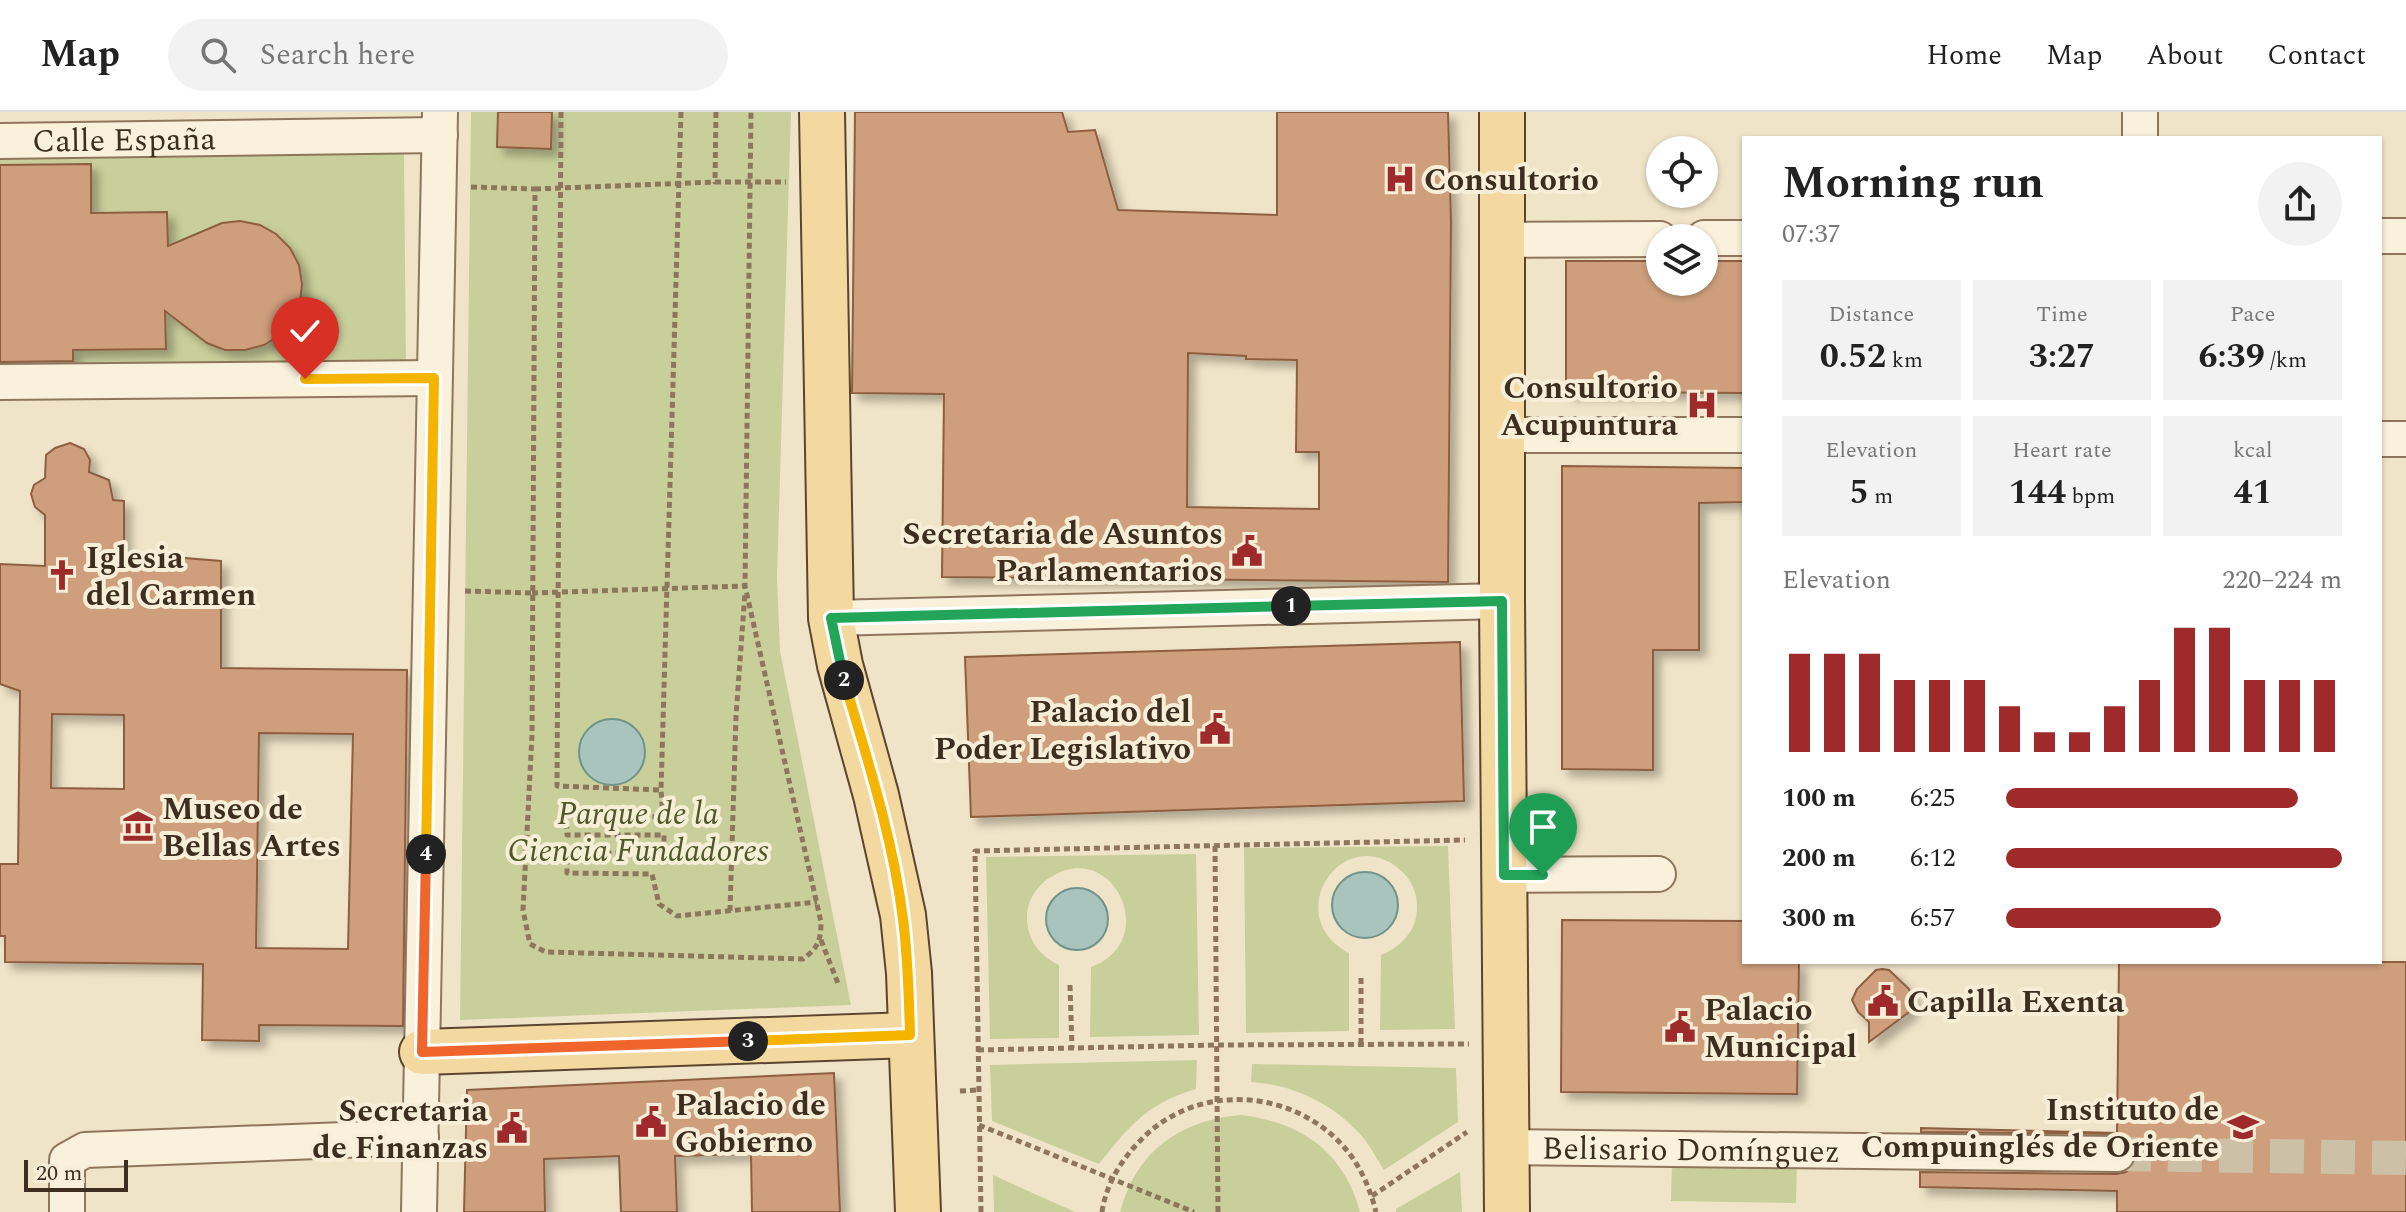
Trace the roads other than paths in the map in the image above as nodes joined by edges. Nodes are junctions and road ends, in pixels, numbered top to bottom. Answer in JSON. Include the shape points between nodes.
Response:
{"nodes":[{"id":1,"x":822,"y":112,"type":"edge"},
{"id":2,"x":1502,"y":112,"type":"edge"},
{"id":3,"x":2140,"y":112,"type":"edge"},
{"id":4,"x":440,"y":123,"type":"edge"},
{"id":5,"x":2140,"y":136,"type":"edge"},
{"id":6,"x":0,"y":141,"type":"edge"},
{"id":7,"x":2382,"y":236,"type":"edge"},
{"id":8,"x":2406,"y":236,"type":"edge"},
{"id":9,"x":1718,"y":238,"type":"edge"},
{"id":10,"x":1742,"y":238,"type":"edge"},
{"id":11,"x":1646,"y":239,"type":"edge"},
{"id":12,"x":1504,"y":240,"type":"junction"},
{"id":13,"x":434,"y":378,"type":"junction"},
{"id":14,"x":0,"y":382,"type":"edge"},
{"id":15,"x":1503,"y":435,"type":"junction"},
{"id":16,"x":1742,"y":435,"type":"edge"},
{"id":17,"x":2382,"y":439,"type":"edge"},
{"id":18,"x":2406,"y":439,"type":"edge"},
{"id":19,"x":1502,"y":601,"type":"junction"},
{"id":20,"x":831,"y":618,"type":"junction"},
{"id":21,"x":1658,"y":874,"type":"dead end"},
{"id":22,"x":1504,"y":875,"type":"junction"},
{"id":23,"x":910,"y":1035,"type":"junction"},
{"id":24,"x":422,"y":1052,"type":"junction"},
{"id":25,"x":421,"y":1137,"type":"junction"},
{"id":26,"x":1496,"y":1147,"type":"junction"},
{"id":27,"x":2117,"y":1154,"type":"tunnel mouth"},
{"id":28,"x":1658,"y":1168,"type":"dead end"},
{"id":29,"x":67,"y":1212,"type":"edge"},
{"id":30,"x":419,"y":1212,"type":"edge"},
{"id":31,"x":918,"y":1212,"type":"edge"},
{"id":32,"x":1507,"y":1212,"type":"edge"}],
"edges":[{"from":1,"to":20,"type":"main road"},
{"from":2,"to":12,"type":"main road"},
{"from":3,"to":5,"type":"street"},
{"from":4,"to":6,"type":"street","name":"Calle España"},
{"from":4,"to":13,"type":"street"},
{"from":7,"to":8,"type":"street"},
{"from":9,"to":10,"type":"street"},
{"from":11,"to":12,"type":"street"},
{"from":12,"to":15,"type":"main road"},
{"from":13,"to":14,"type":"street"},
{"from":13,"to":24,"type":"street"},
{"from":15,"to":16,"type":"street"},
{"from":15,"to":19,"type":"main road"},
{"from":17,"to":18,"type":"street"},
{"from":19,"to":20,"type":"street"},
{"from":19,"to":22,"type":"main road"},
{"from":20,"to":23,"type":"main road","via":[[903,915]]},
{"from":21,"to":22,"type":"street"},
{"from":22,"to":26,"type":"main road"},
{"from":23,"to":24,"type":"main road"},
{"from":23,"to":31,"type":"main road"},
{"from":24,"to":25,"type":"street"},
{"from":25,"to":29,"type":"street","via":[[85,1150],[67,1160]]},
{"from":25,"to":30,"type":"street"},
{"from":26,"to":27,"type":"street","name":"Belisario Domínguez"},
{"from":26,"to":28,"type":"street"},
{"from":26,"to":32,"type":"main road"}]}
